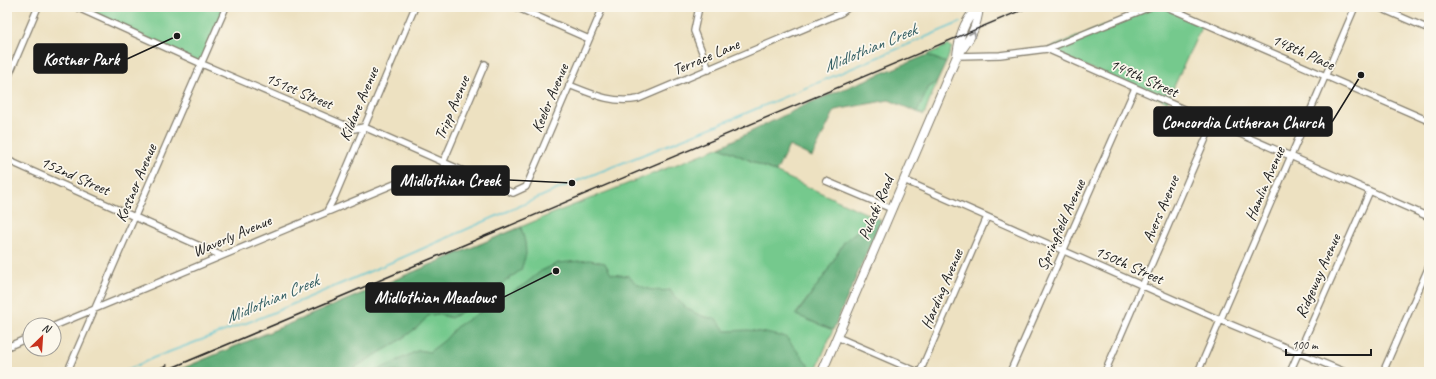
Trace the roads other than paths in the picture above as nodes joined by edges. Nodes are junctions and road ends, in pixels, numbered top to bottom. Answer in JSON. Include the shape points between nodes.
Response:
{"nodes":[{"id":1,"x":38,"y":7,"type":"edge"},
{"id":2,"x":76,"y":7,"type":"edge"},
{"id":3,"x":226,"y":7,"type":"edge"},
{"id":4,"x":415,"y":7,"type":"edge"},
{"id":5,"x":516,"y":7,"type":"edge"},
{"id":6,"x":603,"y":7,"type":"edge"},
{"id":7,"x":699,"y":7,"type":"edge"},
{"id":8,"x":849,"y":7,"type":"edge"},
{"id":9,"x":941,"y":7,"type":"edge"},
{"id":10,"x":944,"y":7,"type":"edge"},
{"id":11,"x":978,"y":7,"type":"edge"},
{"id":12,"x":1150,"y":7,"type":"edge"},
{"id":13,"x":1167,"y":7,"type":"edge"},
{"id":14,"x":1355,"y":7,"type":"edge"},
{"id":15,"x":1378,"y":7,"type":"edge"},
{"id":16,"x":1429,"y":30,"type":"edge"},
{"id":17,"x":589,"y":39,"type":"junction"},
{"id":18,"x":1047,"y":49,"type":"junction"},
{"id":19,"x":957,"y":56,"type":"junction"},
{"id":20,"x":202,"y":64,"type":"junction"},
{"id":21,"x":485,"y":64,"type":"dead end"},
{"id":22,"x":709,"y":70,"type":"junction"},
{"id":23,"x":1325,"y":76,"type":"junction"},
{"id":24,"x":7,"y":80,"type":"edge"},
{"id":25,"x":569,"y":85,"type":"junction"},
{"id":26,"x":1134,"y":88,"type":"junction"},
{"id":27,"x":1429,"y":121,"type":"edge"},
{"id":28,"x":1213,"y":122,"type":"junction"},
{"id":29,"x":364,"y":127,"type":"junction"},
{"id":30,"x":1291,"y":156,"type":"junction"},
{"id":31,"x":7,"y":160,"type":"edge"},
{"id":32,"x":443,"y":163,"type":"junction"},
{"id":33,"x":421,"y":173,"type":"dead end"},
{"id":34,"x":904,"y":180,"type":"junction"},
{"id":35,"x":826,"y":181,"type":"dead end"},
{"id":36,"x":1370,"y":191,"type":"junction"},
{"id":37,"x":513,"y":193,"type":"joint"},
{"id":38,"x":892,"y":209,"type":"junction"},
{"id":39,"x":326,"y":211,"type":"junction"},
{"id":40,"x":136,"y":217,"type":"junction"},
{"id":41,"x":987,"y":217,"type":"junction"},
{"id":42,"x":1429,"y":217,"type":"edge"},
{"id":43,"x":1064,"y":251,"type":"junction"},
{"id":44,"x":220,"y":255,"type":"junction"},
{"id":45,"x":1429,"y":266,"type":"edge"},
{"id":46,"x":1142,"y":286,"type":"junction"},
{"id":47,"x":96,"y":308,"type":"junction"},
{"id":48,"x":1220,"y":320,"type":"junction"},
{"id":49,"x":62,"y":323,"type":"edge"},
{"id":50,"x":837,"y":337,"type":"junction"},
{"id":51,"x":22,"y":340,"type":"edge"},
{"id":52,"x":7,"y":347,"type":"edge"},
{"id":53,"x":1298,"y":352,"type":"junction"},
{"id":54,"x":69,"y":368,"type":"dead end"},
{"id":55,"x":822,"y":372,"type":"edge"},
{"id":56,"x":919,"y":372,"type":"edge"},
{"id":57,"x":1010,"y":372,"type":"edge"},
{"id":58,"x":1105,"y":372,"type":"edge"},
{"id":59,"x":1198,"y":372,"type":"edge"},
{"id":60,"x":1290,"y":372,"type":"edge"},
{"id":61,"x":1345,"y":372,"type":"edge"},
{"id":62,"x":1383,"y":372,"type":"edge"}],
"edges":[{"from":1,"to":24,"type":"street"},
{"from":2,"to":20,"type":"street","name":"151st Street"},
{"from":3,"to":20,"type":"street","name":"Kostner Avenue"},
{"from":4,"to":29,"type":"street","name":"Kildare Avenue"},
{"from":5,"to":17,"type":"street"},
{"from":6,"to":17,"type":"street","name":"Keeler Avenue"},
{"from":7,"to":22,"type":"street","via":[[694,31]]},
{"from":8,"to":22,"type":"street","name":"Terrace Lane","via":[[841,13]]},
{"from":9,"to":10,"type":"street"},
{"from":11,"to":19,"type":"main road","name":"Pulaski Road","via":[[968,18],[960,35]]},
{"from":19,"to":11,"type":"main road","name":"Pulaski Road","one_way":true,"via":[[970,41],[977,23]]},
{"from":12,"to":18,"type":"street"},
{"from":13,"to":23,"type":"street","name":"148th Place"},
{"from":14,"to":23,"type":"street","name":"Hamlin Avenue"},
{"from":15,"to":16,"type":"street"},
{"from":17,"to":25,"type":"street","name":"Keeler Avenue"},
{"from":18,"to":19,"type":"street","via":[[1000,55]]},
{"from":18,"to":26,"type":"street","name":"149th Street"},
{"from":19,"to":34,"type":"main road","name":"Pulaski Road"},
{"from":20,"to":29,"type":"street","name":"151st Street","via":[[354,129]]},
{"from":20,"to":40,"type":"street","name":"Kostner Avenue"},
{"from":21,"to":32,"type":"street","name":"Tripp Avenue"},
{"from":22,"to":25,"type":"street","name":"Terrace Lane","via":[[638,99],[626,101],[600,97]]},
{"from":23,"to":27,"type":"street","name":"148th Place"},
{"from":23,"to":30,"type":"street","name":"Hamlin Avenue"},
{"from":25,"to":37,"type":"street","name":"Keeler Avenue","via":[[526,187]]},
{"from":26,"to":28,"type":"street","name":"149th Street"},
{"from":26,"to":43,"type":"street","name":"Springfield Avenue"},
{"from":28,"to":30,"type":"street","name":"149th Street"},
{"from":28,"to":46,"type":"street","name":"Avers Avenue"},
{"from":29,"to":32,"type":"street","name":"151st Street"},
{"from":29,"to":39,"type":"street","name":"Kildare Avenue","via":[[335,196]]},
{"from":30,"to":36,"type":"street","name":"149th Street"},
{"from":30,"to":48,"type":"street","name":"Hamlin Avenue"},
{"from":31,"to":40,"type":"street","name":"152nd Street"},
{"from":32,"to":37,"type":"street","name":"151st Street"},
{"from":33,"to":39,"type":"street","name":"Waverly Avenue"},
{"from":34,"to":38,"type":"main road","name":"Pulaski Road"},
{"from":34,"to":41,"type":"street","name":"150th Street"},
{"from":35,"to":38,"type":"street"},
{"from":36,"to":42,"type":"street","name":"149th Street"},
{"from":36,"to":53,"type":"street","name":"Ridgeway Avenue"},
{"from":38,"to":50,"type":"main road","name":"Pulaski Road"},
{"from":39,"to":44,"type":"street","name":"Waverly Avenue"},
{"from":40,"to":44,"type":"street","name":"152nd Street"},
{"from":40,"to":47,"type":"street","name":"Kostner Avenue"},
{"from":41,"to":43,"type":"street","name":"150th Street"},
{"from":41,"to":56,"type":"street","name":"Harding Avenue"},
{"from":43,"to":46,"type":"street","name":"150th Street"},
{"from":43,"to":57,"type":"street","name":"Springfield Avenue"},
{"from":44,"to":47,"type":"street","name":"Waverly Avenue"},
{"from":45,"to":62,"type":"street"},
{"from":46,"to":48,"type":"street","name":"150th Street"},
{"from":46,"to":58,"type":"street","name":"Avers Avenue"},
{"from":47,"to":49,"type":"street","name":"Waverly Avenue"},
{"from":47,"to":54,"type":"street","name":"Kostner Avenue"},
{"from":48,"to":53,"type":"street","name":"150th Street"},
{"from":48,"to":59,"type":"street","name":"Hamlin Avenue"},
{"from":50,"to":55,"type":"main road","name":"Pulaski Road"},
{"from":50,"to":56,"type":"street"},
{"from":51,"to":52,"type":"street"},
{"from":53,"to":60,"type":"street","name":"Ridgeway Avenue"},
{"from":53,"to":61,"type":"street","name":"150th Street"}]}
